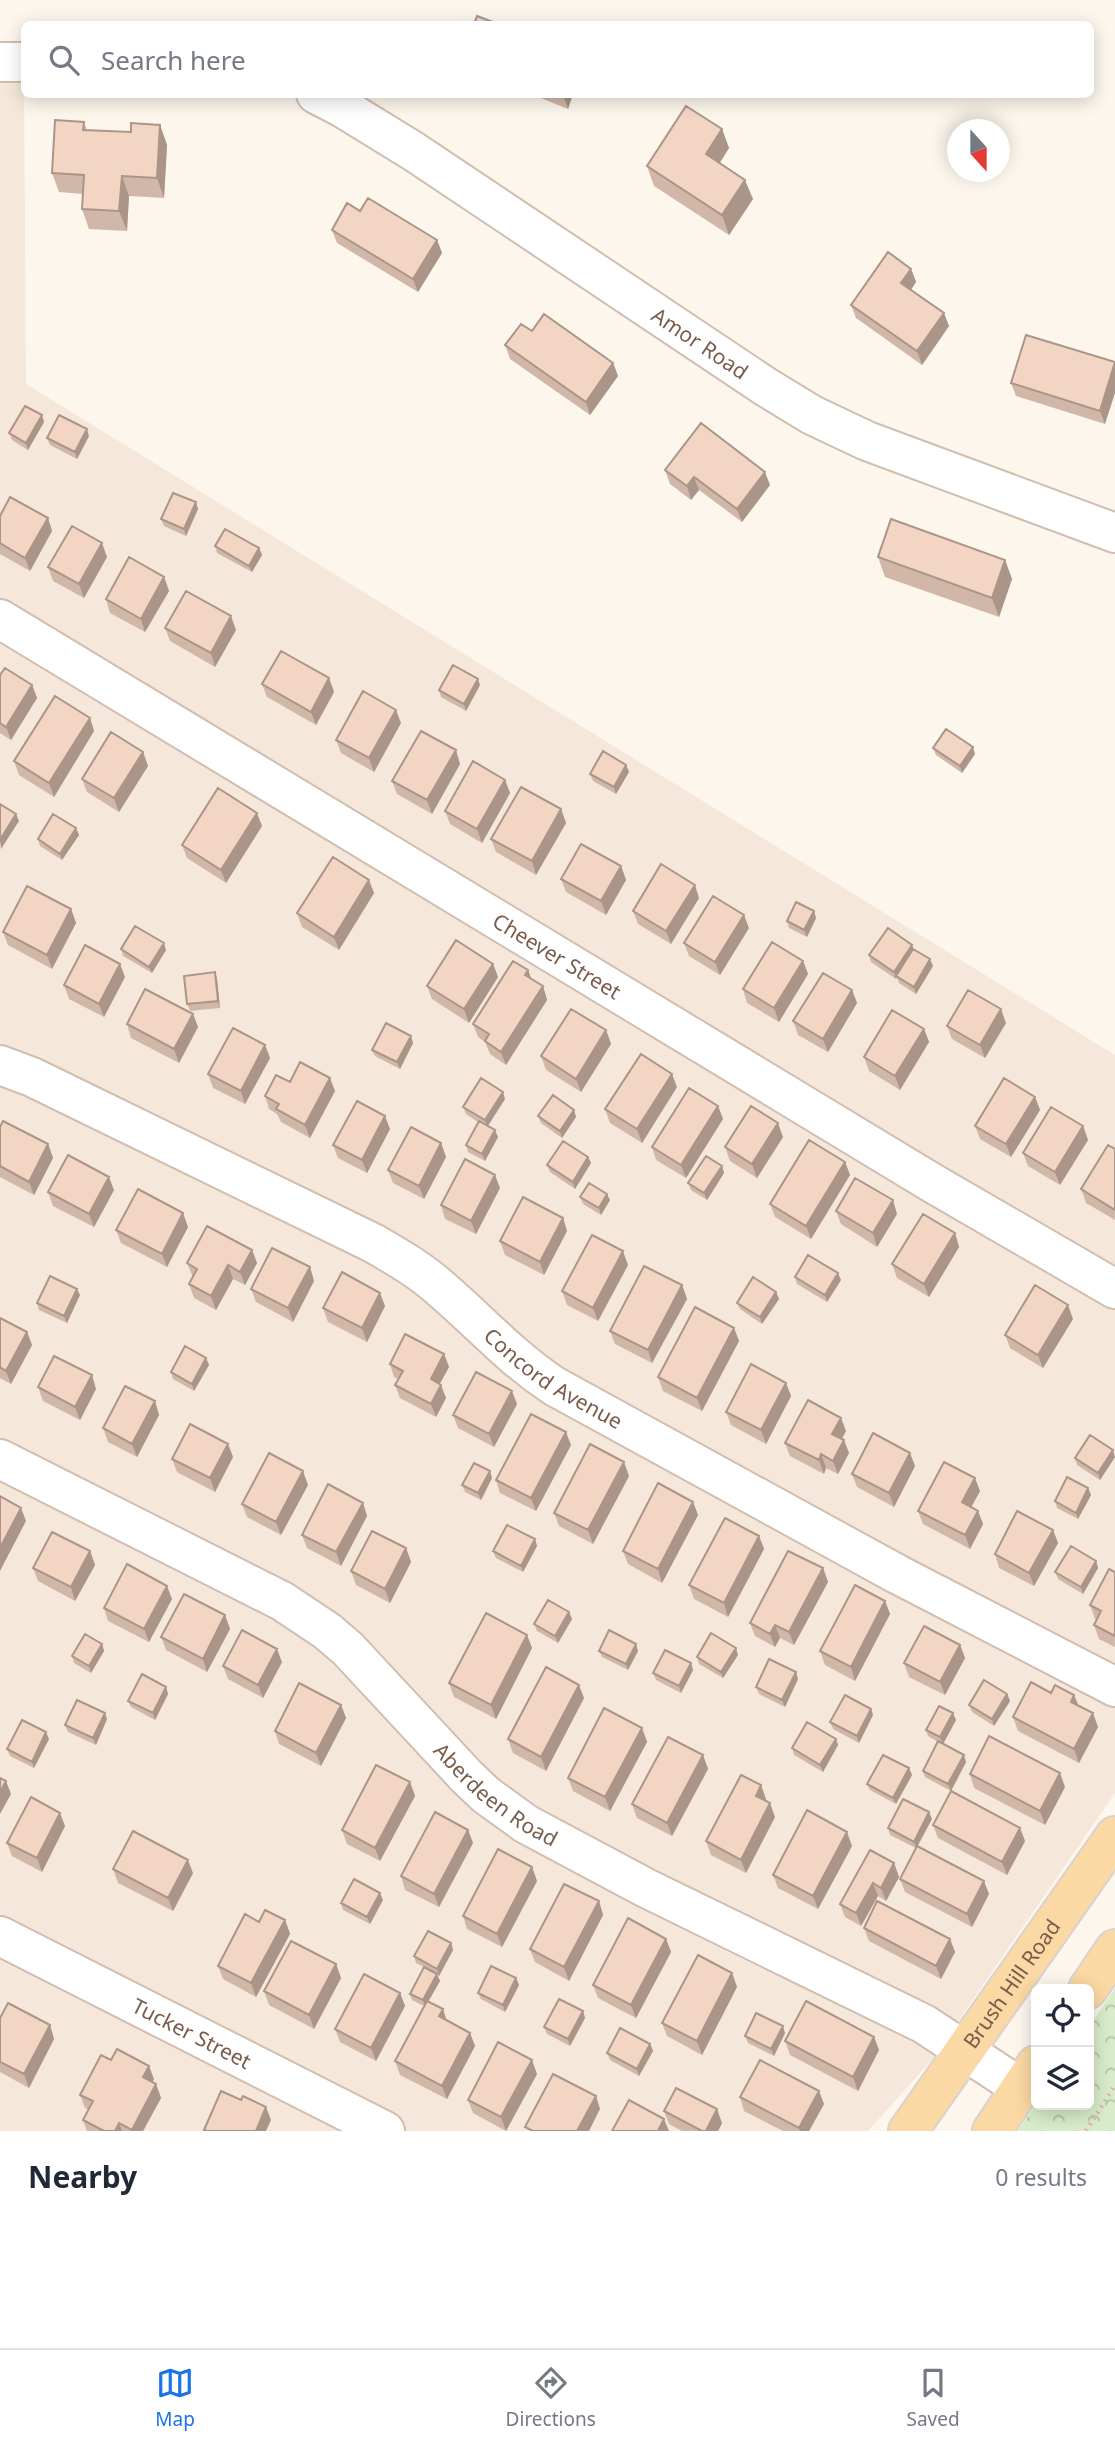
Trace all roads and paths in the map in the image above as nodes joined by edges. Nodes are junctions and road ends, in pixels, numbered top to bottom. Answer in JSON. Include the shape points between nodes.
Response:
{"nodes":[{"id":1,"x":0,"y":62,"type":"edge"},
{"id":2,"x":21,"y":62,"type":"edge"},
{"id":3,"x":324,"y":98,"type":"edge"},
{"id":4,"x":1115,"y":533,"type":"edge"},
{"id":5,"x":0,"y":619,"type":"edge"},
{"id":6,"x":0,"y":1065,"type":"edge"},
{"id":7,"x":1115,"y":1289,"type":"edge"},
{"id":8,"x":0,"y":1459,"type":"edge"},
{"id":9,"x":1115,"y":1687,"type":"edge"},
{"id":10,"x":1115,"y":1836,"type":"edge"},
{"id":11,"x":0,"y":1936,"type":"edge"},
{"id":12,"x":1115,"y":1949,"type":"edge"},
{"id":13,"x":1091,"y":1984,"type":"edge"},
{"id":14,"x":966,"y":2050,"type":"junction"},
{"id":15,"x":1028,"y":2077,"type":"edge"},
{"id":16,"x":1115,"y":2085,"type":"edge"},
{"id":17,"x":385,"y":2131,"type":"edge"},
{"id":18,"x":908,"y":2131,"type":"edge"},
{"id":19,"x":992,"y":2131,"type":"edge"},
{"id":20,"x":1086,"y":2131,"type":"edge"}],
"edges":[{"from":1,"to":2,"type":"street"},
{"from":3,"to":4,"type":"street","name":"Amor Road","via":[[413,150],[812,415],[867,441]]},
{"from":5,"to":7,"type":"street","name":"Cheever Street"},
{"from":6,"to":9,"type":"street","name":"Concord Avenue","via":[[373,1243],[418,1270],[508,1352],[554,1386]]},
{"from":8,"to":14,"type":"street","name":"Aberdeen Road","via":[[304,1615],[348,1650],[486,1795],[526,1824],[924,2024]]},
{"from":10,"to":14,"type":"main road","name":"Brush Hill Road"},
{"from":11,"to":17,"type":"street","name":"Tucker Street"},
{"from":12,"to":13,"type":"main road"},
{"from":14,"to":15,"type":"street","name":"Aberdeen Road"},
{"from":14,"to":18,"type":"main road","name":"Brush Hill Road"},
{"from":15,"to":19,"type":"main road"},
{"from":16,"to":20,"type":"path"}]}
